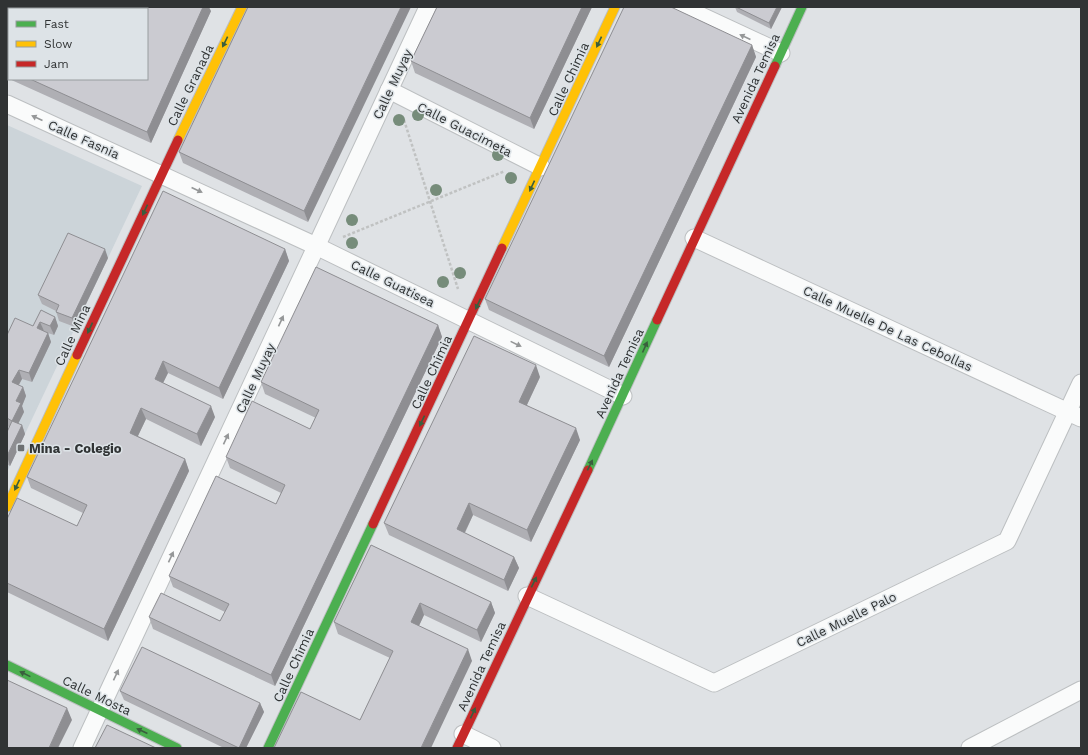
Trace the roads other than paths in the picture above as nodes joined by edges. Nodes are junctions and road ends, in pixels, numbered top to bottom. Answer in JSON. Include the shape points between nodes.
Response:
{"nodes":[{"id":1,"x":428,"y":7,"type":"edge"},
{"id":2,"x":615,"y":7,"type":"edge"},
{"id":3,"x":682,"y":7,"type":"edge"},
{"id":4,"x":802,"y":7,"type":"edge"},
{"id":5,"x":238,"y":8,"type":"edge"},
{"id":6,"x":781,"y":53,"type":"junction"},
{"id":7,"x":389,"y":90,"type":"junction"},
{"id":8,"x":7,"y":104,"type":"edge"},
{"id":9,"x":541,"y":167,"type":"junction"},
{"id":10,"x":161,"y":174,"type":"junction"},
{"id":11,"x":694,"y":238,"type":"junction"},
{"id":12,"x":316,"y":246,"type":"junction"},
{"id":13,"x":470,"y":321,"type":"junction"},
{"id":14,"x":1081,"y":383,"type":"edge"},
{"id":15,"x":623,"y":396,"type":"junction"},
{"id":16,"x":1074,"y":415,"type":"edge"},
{"id":17,"x":7,"y":507,"type":"edge"},
{"id":18,"x":527,"y":596,"type":"junction"},
{"id":19,"x":7,"y":665,"type":"edge"},
{"id":20,"x":1081,"y":690,"type":"edge"},
{"id":21,"x":99,"y":711,"type":"junction"},
{"id":22,"x":460,"y":741,"type":"edge"},
{"id":23,"x":82,"y":748,"type":"edge"},
{"id":24,"x":177,"y":748,"type":"edge"},
{"id":25,"x":268,"y":748,"type":"edge"},
{"id":26,"x":492,"y":748,"type":"edge"},
{"id":27,"x":970,"y":748,"type":"edge"}],
"edges":[{"from":1,"to":7,"type":"street","name":"Calle Muyay"},
{"from":2,"to":9,"type":"street","name":"Calle Chimia","one_way":true},
{"from":6,"to":3,"type":"street","one_way":true},
{"from":4,"to":6,"type":"street","name":"Avenida Temisa"},
{"from":5,"to":10,"type":"street","name":"Calle Granada","one_way":true},
{"from":6,"to":11,"type":"street","name":"Avenida Temisa"},
{"from":7,"to":9,"type":"street","name":"Calle Guacimeta"},
{"from":7,"to":12,"type":"street","name":"Calle Muyay"},
{"from":10,"to":8,"type":"street","name":"Calle Fasnia","one_way":true},
{"from":9,"to":13,"type":"street","name":"Calle Chimia","one_way":true},
{"from":10,"to":12,"type":"street","name":"Calle Guatisea","one_way":true},
{"from":10,"to":17,"type":"street","name":"Calle Mina","one_way":true},
{"from":15,"to":11,"type":"street","name":"Avenida Temisa","one_way":true},
{"from":11,"to":16,"type":"street","name":"Calle Muelle De Las Cebollas"},
{"from":12,"to":13,"type":"street","name":"Calle Guatisea"},
{"from":21,"to":12,"type":"street","name":"Calle Muyay","one_way":true},
{"from":13,"to":15,"type":"street","name":"Calle Guatisea","one_way":true},
{"from":13,"to":25,"type":"street","name":"Calle Chimia","one_way":true},
{"from":14,"to":16,"type":"street","name":"Calle Muelle Palo"},
{"from":18,"to":15,"type":"street","name":"Avenida Temisa","one_way":true},
{"from":16,"to":18,"type":"street","name":"Calle Muelle Palo","via":[[1006,541],[714,683]]},
{"from":22,"to":18,"type":"street","name":"Avenida Temisa","one_way":true},
{"from":21,"to":19,"type":"street","name":"Calle Mosta","one_way":true},
{"from":20,"to":27,"type":"street"},
{"from":21,"to":23,"type":"street","name":"Calle Muyay"},
{"from":24,"to":21,"type":"street","name":"Calle Mosta","one_way":true},
{"from":22,"to":26,"type":"street"}]}
